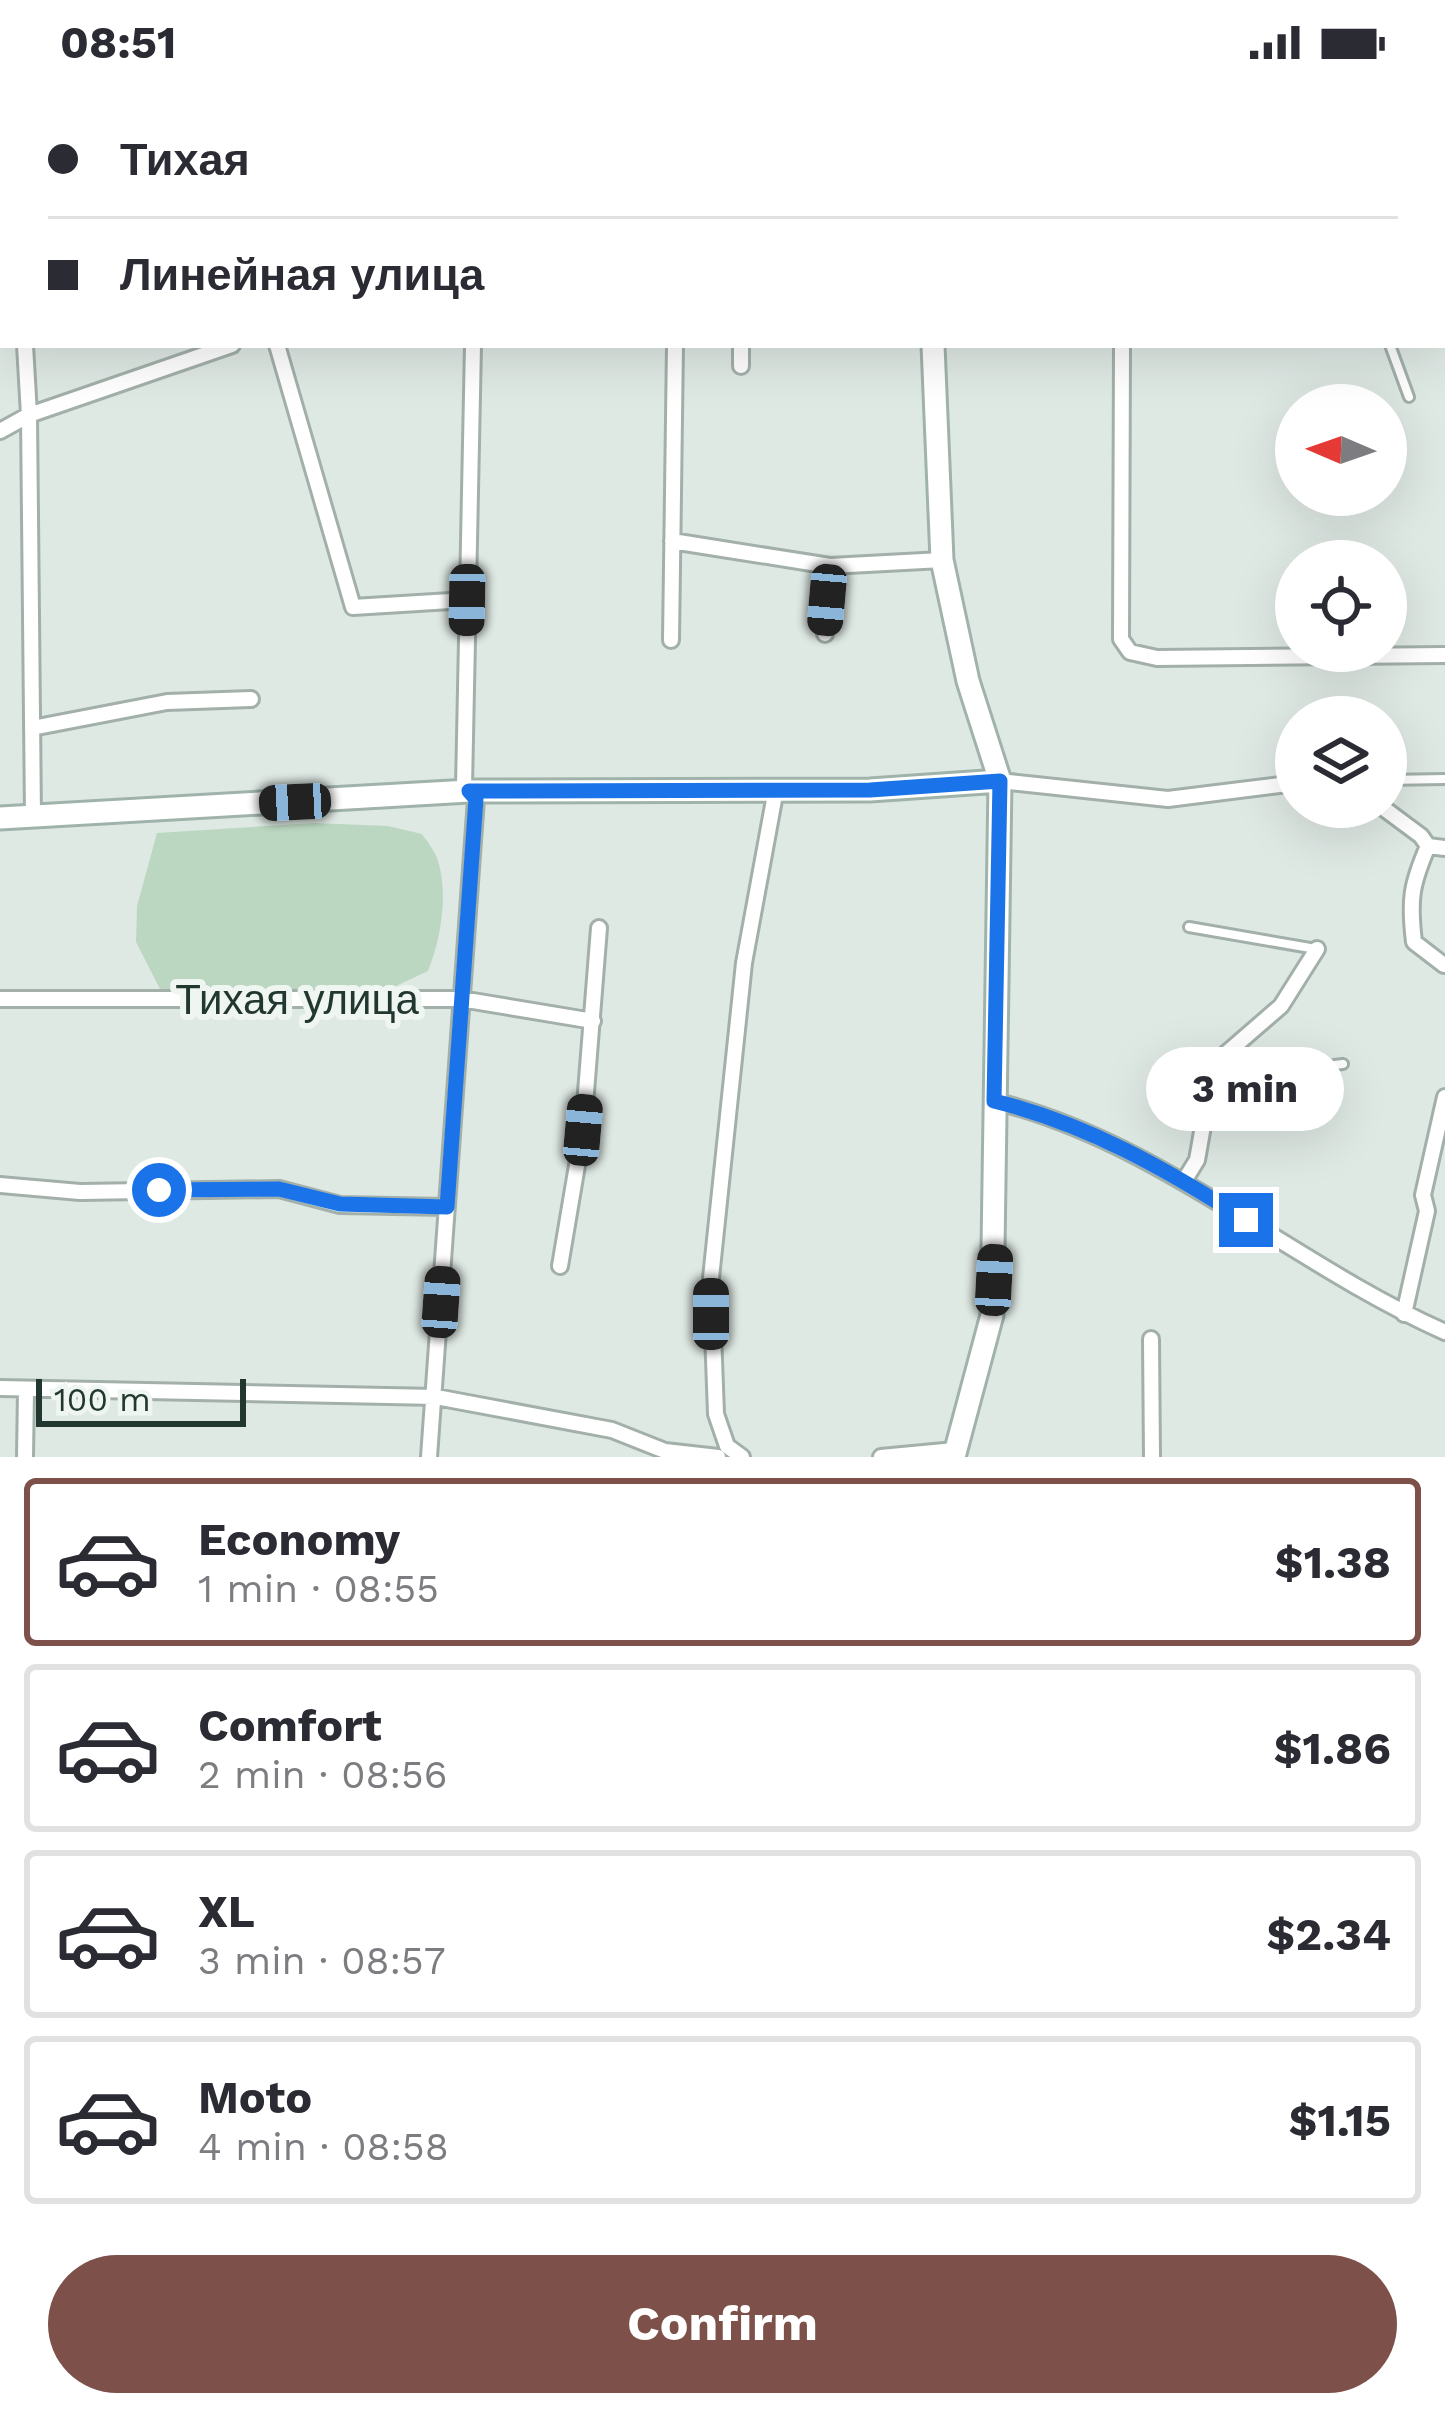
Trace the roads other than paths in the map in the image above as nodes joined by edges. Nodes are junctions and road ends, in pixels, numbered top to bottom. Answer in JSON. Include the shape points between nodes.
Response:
{"nodes":[{"id":1,"x":25,"y":348,"type":"edge"},
{"id":2,"x":278,"y":348,"type":"edge"},
{"id":3,"x":675,"y":348,"type":"edge"},
{"id":4,"x":741,"y":348,"type":"edge"},
{"id":5,"x":933,"y":348,"type":"edge"},
{"id":6,"x":1122,"y":348,"type":"edge"},
{"id":7,"x":1391,"y":348,"type":"edge"},
{"id":8,"x":211,"y":349,"type":"edge"},
{"id":9,"x":473,"y":351,"type":"edge"},
{"id":10,"x":741,"y":366,"type":"dead end"},
{"id":11,"x":1409,"y":397,"type":"dead end"},
{"id":12,"x":29,"y":415,"type":"junction"},
{"id":13,"x":0,"y":431,"type":"edge"},
{"id":14,"x":672,"y":541,"type":"junction"},
{"id":15,"x":942,"y":560,"type":"junction"},
{"id":16,"x":830,"y":566,"type":"junction"},
{"id":17,"x":467,"y":600,"type":"junction"},
{"id":18,"x":825,"y":634,"type":"dead end"},
{"id":19,"x":671,"y":640,"type":"dead end"},
{"id":20,"x":1445,"y":655,"type":"edge"},
{"id":21,"x":251,"y":699,"type":"dead end"},
{"id":22,"x":32,"y":728,"type":"junction"},
{"id":23,"x":1445,"y":779,"type":"edge"},
{"id":24,"x":1407,"y":780,"type":"edge"},
{"id":25,"x":1000,"y":781,"type":"junction"},
{"id":26,"x":1275,"y":786,"type":"edge"},
{"id":27,"x":776,"y":789,"type":"junction"},
{"id":28,"x":469,"y":791,"type":"junction"},
{"id":29,"x":33,"y":817,"type":"junction"},
{"id":30,"x":0,"y":818,"type":"edge"},
{"id":31,"x":1407,"y":826,"type":"edge"},
{"id":32,"x":1428,"y":846,"type":"junction"},
{"id":33,"x":1445,"y":848,"type":"edge"},
{"id":34,"x":1189,"y":927,"type":"dead end"},
{"id":35,"x":599,"y":928,"type":"dead end"},
{"id":36,"x":1317,"y":949,"type":"joint"},
{"id":37,"x":1444,"y":965,"type":"edge"},
{"id":38,"x":0,"y":999,"type":"edge"},
{"id":39,"x":460,"y":999,"type":"junction"},
{"id":40,"x":593,"y":1021,"type":"junction"},
{"id":41,"x":1343,"y":1064,"type":"dead end"},
{"id":42,"x":1207,"y":1086,"type":"junction"},
{"id":43,"x":1445,"y":1097,"type":"edge"},
{"id":44,"x":994,"y":1101,"type":"junction"},
{"id":45,"x":1184,"y":1180,"type":"junction"},
{"id":46,"x":0,"y":1185,"type":"edge"},
{"id":47,"x":447,"y":1207,"type":"junction"},
{"id":48,"x":560,"y":1266,"type":"dead end"},
{"id":49,"x":1404,"y":1314,"type":"junction"},
{"id":50,"x":1445,"y":1332,"type":"edge"},
{"id":51,"x":1151,"y":1339,"type":"dead end"},
{"id":52,"x":0,"y":1388,"type":"edge"},
{"id":53,"x":26,"y":1390,"type":"junction"},
{"id":54,"x":436,"y":1397,"type":"junction"},
{"id":55,"x":955,"y":1453,"type":"edge"},
{"id":56,"x":25,"y":1457,"type":"edge"},
{"id":57,"x":429,"y":1457,"type":"edge"},
{"id":58,"x":718,"y":1457,"type":"edge"},
{"id":59,"x":742,"y":1457,"type":"edge"},
{"id":60,"x":881,"y":1457,"type":"edge"},
{"id":61,"x":1152,"y":1457,"type":"edge"}],
"edges":[{"from":1,"to":12,"type":"street"},
{"from":2,"to":17,"type":"street","via":[[353,608]]},
{"from":3,"to":14,"type":"street"},
{"from":4,"to":10,"type":"street"},
{"from":5,"to":15,"type":"street"},
{"from":6,"to":20,"type":"street","via":[[1121,639],[1130,652]]},
{"from":7,"to":11,"type":"lane"},
{"from":8,"to":12,"type":"street"},
{"from":9,"to":17,"type":"street"},
{"from":12,"to":13,"type":"street"},
{"from":12,"to":22,"type":"street"},
{"from":14,"to":16,"type":"street"},
{"from":14,"to":19,"type":"street"},
{"from":15,"to":16,"type":"street"},
{"from":15,"to":25,"type":"street"},
{"from":16,"to":18,"type":"street"},
{"from":17,"to":28,"type":"street"},
{"from":21,"to":22,"type":"street","via":[[167,702]]},
{"from":22,"to":29,"type":"street"},
{"from":23,"to":24,"type":"lane"},
{"from":25,"to":26,"type":"street","via":[[1168,799]]},
{"from":25,"to":27,"type":"street"},
{"from":25,"to":44,"type":"street"},
{"from":27,"to":28,"type":"street"},
{"from":27,"to":59,"type":"street","via":[[744,963],[711,1278],[716,1414],[728,1446]]},
{"from":28,"to":29,"type":"street"},
{"from":28,"to":39,"type":"street","via":[[476,799]]},
{"from":29,"to":30,"type":"street"},
{"from":31,"to":32,"type":"street"},
{"from":32,"to":33,"type":"street"},
{"from":32,"to":37,"type":"street","via":[[1409,899],[1414,942]]},
{"from":34,"to":36,"type":"lane"},
{"from":35,"to":40,"type":"street"},
{"from":36,"to":42,"type":"street","via":[[1281,1006],[1214,1064]]},
{"from":38,"to":39,"type":"street","name":"Тихая улица"},
{"from":39,"to":40,"type":"street","name":"Тихая улица"},
{"from":39,"to":47,"type":"street"},
{"from":40,"to":48,"type":"street"},
{"from":41,"to":42,"type":"lane"},
{"from":42,"to":45,"type":"street","via":[[1197,1160]]},
{"from":43,"to":49,"type":"street"},
{"from":44,"to":45,"type":"street","via":[[1096,1134]]},
{"from":44,"to":55,"type":"street","via":[[992,1315]]},
{"from":45,"to":49,"type":"street"},
{"from":46,"to":47,"type":"street","via":[[279,1189],[340,1204]]},
{"from":47,"to":54,"type":"street"},
{"from":49,"to":50,"type":"street"},
{"from":51,"to":61,"type":"street"},
{"from":52,"to":53,"type":"street"},
{"from":53,"to":54,"type":"street"},
{"from":53,"to":56,"type":"street"},
{"from":54,"to":57,"type":"street"},
{"from":54,"to":58,"type":"street"},
{"from":55,"to":60,"type":"street"}]}
